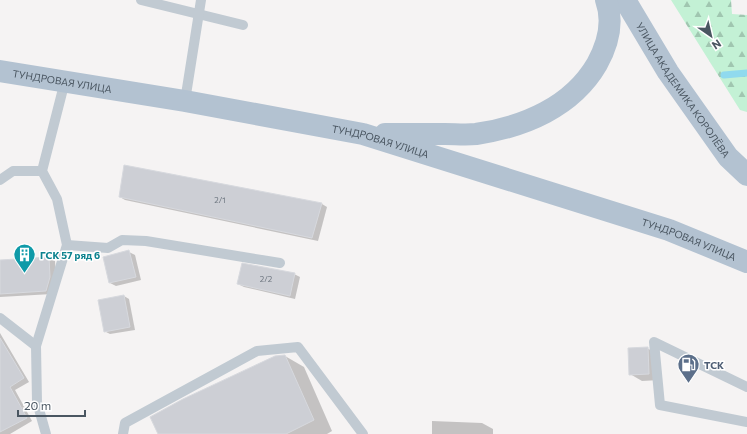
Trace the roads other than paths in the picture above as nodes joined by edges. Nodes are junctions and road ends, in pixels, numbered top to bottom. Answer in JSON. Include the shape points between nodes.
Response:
{"nodes":[{"id":1,"x":141,"y":0,"type":"edge"},
{"id":2,"x":201,"y":0,"type":"edge"},
{"id":3,"x":606,"y":0,"type":"edge"},
{"id":4,"x":625,"y":0,"type":"edge"},
{"id":5,"x":200,"y":15,"type":"junction"},
{"id":6,"x":243,"y":25,"type":"dead end"},
{"id":7,"x":0,"y":72,"type":"edge"},
{"id":8,"x":65,"y":81,"type":"junction"},
{"id":9,"x":185,"y":101,"type":"junction"},
{"id":10,"x":364,"y":134,"type":"junction"},
{"id":11,"x":0,"y":170,"type":"edge"},
{"id":12,"x":12,"y":171,"type":"junction"},
{"id":13,"x":42,"y":171,"type":"junction"},
{"id":14,"x":747,"y":175,"type":"edge"},
{"id":15,"x":0,"y":180,"type":"edge"},
{"id":16,"x":68,"y":245,"type":"junction"},
{"id":17,"x":747,"y":262,"type":"edge"},
{"id":18,"x":280,"y":263,"type":"dead end"},
{"id":19,"x":0,"y":318,"type":"edge"},
{"id":20,"x":36,"y":346,"type":"junction"},
{"id":21,"x":747,"y":387,"type":"edge"},
{"id":22,"x":747,"y":422,"type":"edge"},
{"id":23,"x":44,"y":434,"type":"edge"},
{"id":24,"x":123,"y":434,"type":"edge"},
{"id":25,"x":363,"y":434,"type":"edge"}],
"edges":[{"from":1,"to":5,"type":"lane"},
{"from":2,"to":5,"type":"lane"},
{"from":3,"to":10,"type":"main road","via":[[610,26],[600,59],[576,92],[536,118],[474,134]]},
{"from":4,"to":14,"type":"main road","name":"УЛИЦА АКАДЕМИКА КОРОЛЁВА","via":[[668,72],[724,151]]},
{"from":5,"to":6,"type":"lane"},
{"from":5,"to":9,"type":"lane"},
{"from":7,"to":8,"type":"main road","name":"ТУНДРОВАЯ УЛИЦА"},
{"from":8,"to":9,"type":"main road","name":"ТУНДРОВАЯ УЛИЦА"},
{"from":8,"to":13,"type":"lane"},
{"from":9,"to":10,"type":"main road","name":"ТУНДРОВАЯ УЛИЦА"},
{"from":10,"to":17,"type":"main road","name":"ТУНДРОВАЯ УЛИЦА","via":[[669,230]]},
{"from":11,"to":12,"type":"lane"},
{"from":12,"to":13,"type":"lane"},
{"from":12,"to":15,"type":"lane"},
{"from":13,"to":16,"type":"lane","via":[[57,199]]},
{"from":16,"to":18,"type":"lane","via":[[108,248],[122,240],[146,241]]},
{"from":16,"to":20,"type":"lane"},
{"from":19,"to":20,"type":"lane"},
{"from":20,"to":23,"type":"lane","via":[[37,402]]},
{"from":21,"to":22,"type":"lane","via":[[654,342],[660,404]]},
{"from":24,"to":25,"type":"lane","via":[[126,422],[257,351],[298,347]]}]}
